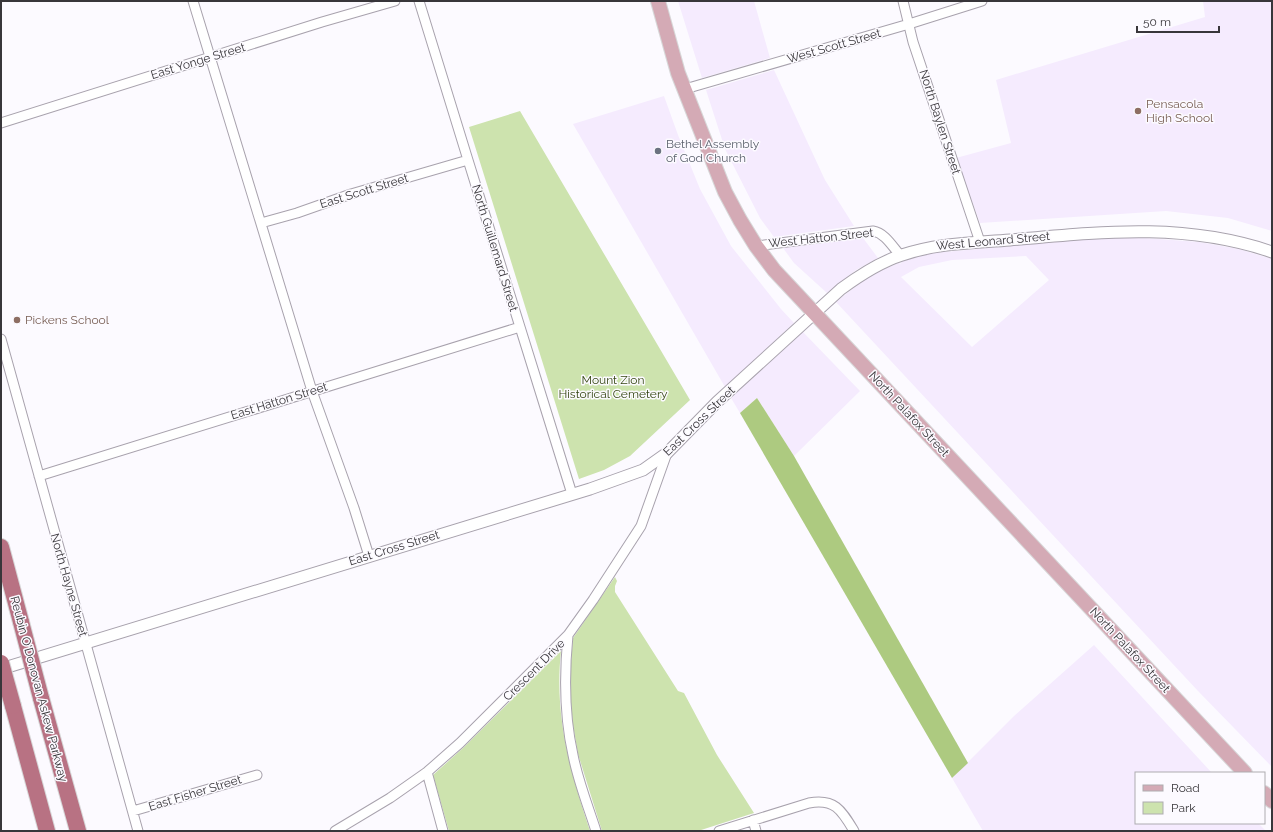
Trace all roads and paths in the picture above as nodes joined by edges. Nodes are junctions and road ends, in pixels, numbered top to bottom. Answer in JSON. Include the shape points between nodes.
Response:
{"nodes":[{"id":1,"x":192,"y":1,"type":"edge"},
{"id":2,"x":395,"y":1,"type":"edge"},
{"id":3,"x":419,"y":1,"type":"edge"},
{"id":4,"x":658,"y":1,"type":"edge"},
{"id":5,"x":903,"y":1,"type":"edge"},
{"id":6,"x":982,"y":1,"type":"edge"},
{"id":7,"x":909,"y":24,"type":"junction"},
{"id":8,"x":210,"y":57,"type":"junction"},
{"id":9,"x":685,"y":90,"type":"junction"},
{"id":10,"x":1,"y":123,"type":"edge"},
{"id":11,"x":468,"y":160,"type":"junction"},
{"id":12,"x":261,"y":223,"type":"junction"},
{"id":13,"x":980,"y":242,"type":"junction"},
{"id":14,"x":756,"y":246,"type":"junction"},
{"id":15,"x":1272,"y":252,"type":"edge"},
{"id":16,"x":900,"y":255,"type":"junction"},
{"id":17,"x":814,"y":313,"type":"junction"},
{"id":18,"x":520,"y":327,"type":"junction"},
{"id":19,"x":1,"y":339,"type":"edge"},
{"id":20,"x":753,"y":370,"type":"joint"},
{"id":21,"x":312,"y":391,"type":"junction"},
{"id":22,"x":667,"y":453,"type":"junction"},
{"id":23,"x":39,"y":476,"type":"junction"},
{"id":24,"x":572,"y":494,"type":"junction"},
{"id":25,"x":1,"y":547,"type":"edge"},
{"id":26,"x":369,"y":556,"type":"junction"},
{"id":27,"x":568,"y":635,"type":"junction"},
{"id":28,"x":85,"y":643,"type":"junction"},
{"id":29,"x":1,"y":663,"type":"edge"},
{"id":30,"x":1,"y":669,"type":"edge"},
{"id":31,"x":427,"y":772,"type":"junction"},
{"id":32,"x":1244,"y":772,"type":"edge"},
{"id":33,"x":257,"y":774,"type":"dead end"},
{"id":34,"x":133,"y":811,"type":"junction"},
{"id":35,"x":753,"y":820,"type":"junction"},
{"id":36,"x":47,"y":831,"type":"edge"},
{"id":37,"x":78,"y":831,"type":"edge"},
{"id":38,"x":138,"y":831,"type":"edge"},
{"id":39,"x":335,"y":831,"type":"edge"},
{"id":40,"x":443,"y":831,"type":"edge"},
{"id":41,"x":596,"y":831,"type":"edge"},
{"id":42,"x":719,"y":831,"type":"edge"},
{"id":43,"x":756,"y":831,"type":"edge"},
{"id":44,"x":854,"y":831,"type":"edge"}],
"edges":[{"from":1,"to":8,"type":"street"},
{"from":2,"to":8,"type":"street","name":"East Yonge Street"},
{"from":3,"to":11,"type":"street","name":"North Guillemard Street"},
{"from":4,"to":9,"type":"main road","name":"North Palafox Street"},
{"from":5,"to":7,"type":"street","name":"North Baylen Street"},
{"from":6,"to":7,"type":"street","name":"West Scott Street"},
{"from":7,"to":9,"type":"street","name":"West Scott Street"},
{"from":7,"to":13,"type":"street","name":"North Baylen Street"},
{"from":8,"to":10,"type":"street","name":"East Yonge Street"},
{"from":8,"to":12,"type":"street"},
{"from":9,"to":14,"type":"main road","name":"North Palafox Street","via":[[725,192]]},
{"from":11,"to":12,"type":"street","name":"East Scott Street"},
{"from":11,"to":18,"type":"street","name":"North Guillemard Street"},
{"from":12,"to":21,"type":"street"},
{"from":13,"to":15,"type":"street","name":"West Leonard Street","via":[[1132,231],[1200,235]]},
{"from":13,"to":16,"type":"street","name":"West Leonard Street","via":[[931,247]]},
{"from":14,"to":16,"type":"street","name":"West Hatton Street","via":[[873,231],[883,234]]},
{"from":14,"to":17,"type":"main road","name":"North Palafox Street","via":[[774,270]]},
{"from":16,"to":17,"type":"street","name":"West Leonard Street","via":[[859,276]]},
{"from":17,"to":20,"type":"street","name":"West Leonard Street"},
{"from":17,"to":32,"type":"main road","name":"North Palafox Street"},
{"from":18,"to":21,"type":"street","name":"East Hatton Street"},
{"from":18,"to":24,"type":"street","name":"North Guillemard Street"},
{"from":19,"to":23,"type":"street","name":"North Hayne Street"},
{"from":20,"to":22,"type":"street","name":"East Cross Street"},
{"from":21,"to":23,"type":"street","name":"East Hatton Street"},
{"from":21,"to":26,"type":"street"},
{"from":22,"to":24,"type":"street","name":"East Cross Street","via":[[643,470]]},
{"from":22,"to":27,"type":"street","name":"Crescent Drive","via":[[641,526]]},
{"from":23,"to":28,"type":"street","name":"North Hayne Street"},
{"from":24,"to":26,"type":"street","name":"East Cross Street"},
{"from":25,"to":37,"type":"highway","name":"Reubin O'Donovan Askew Parkway","bridge":true},
{"from":26,"to":28,"type":"street","name":"East Cross Street"},
{"from":27,"to":31,"type":"street","name":"Crescent Drive"},
{"from":27,"to":41,"type":"street","via":[[565,662],[568,726],[573,756]]},
{"from":28,"to":30,"type":"street","name":"East Cross Street"},
{"from":28,"to":34,"type":"street","name":"North Hayne Street"},
{"from":29,"to":36,"type":"highway","bridge":true},
{"from":31,"to":39,"type":"street","name":"Crescent Drive"},
{"from":31,"to":40,"type":"street"},
{"from":33,"to":34,"type":"street","name":"East Fisher Street"},
{"from":34,"to":38,"type":"street","name":"North Hayne Street"},
{"from":35,"to":42,"type":"street"},
{"from":35,"to":43,"type":"street"},
{"from":35,"to":44,"type":"street","via":[[818,801],[834,805]]}]}
